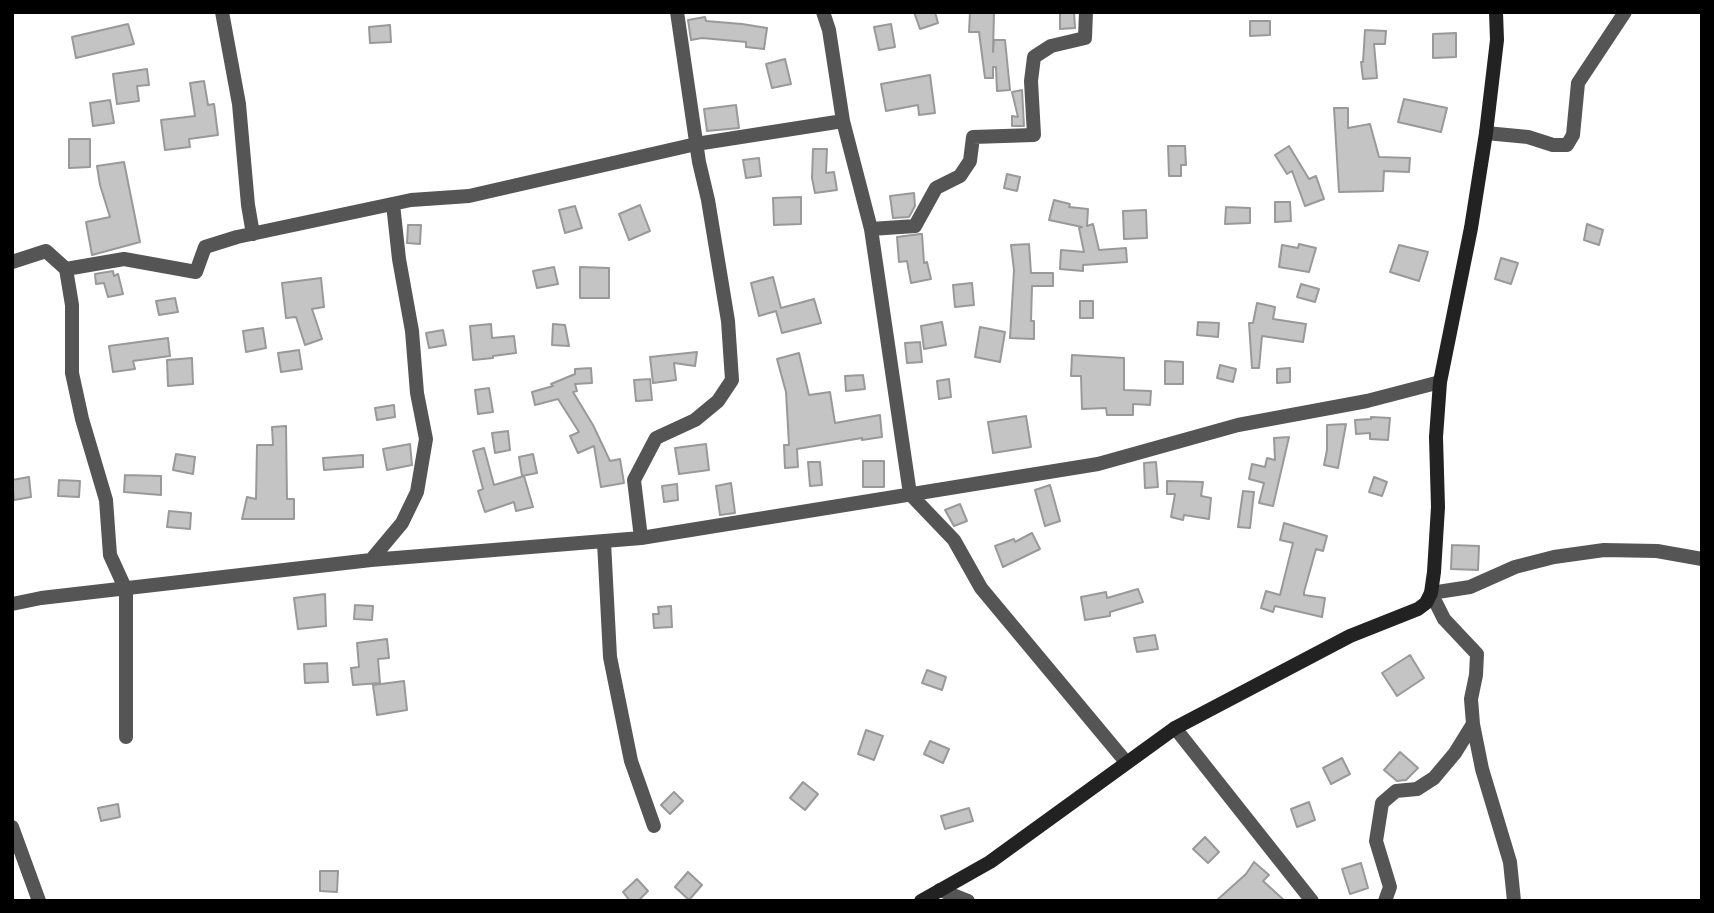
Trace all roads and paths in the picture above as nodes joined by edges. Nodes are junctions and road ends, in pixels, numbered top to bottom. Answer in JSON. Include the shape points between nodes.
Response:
{"nodes":[{"id":1,"x":222,"y":12,"type":"edge"},
{"id":2,"x":677,"y":12,"type":"edge"},
{"id":3,"x":823,"y":12,"type":"edge"},
{"id":4,"x":1086,"y":12,"type":"edge"},
{"id":5,"x":1496,"y":12,"type":"edge"},
{"id":6,"x":1625,"y":12,"type":"edge"},
{"id":7,"x":843,"y":121,"type":"junction"},
{"id":8,"x":1486,"y":133,"type":"junction"},
{"id":9,"x":696,"y":144,"type":"junction"},
{"id":10,"x":393,"y":204,"type":"junction"},
{"id":11,"x":871,"y":229,"type":"junction"},
{"id":12,"x":253,"y":234,"type":"junction"},
{"id":13,"x":12,"y":262,"type":"edge"},
{"id":14,"x":66,"y":269,"type":"junction"},
{"id":15,"x":1440,"y":382,"type":"junction"},
{"id":16,"x":910,"y":494,"type":"junction"},
{"id":17,"x":641,"y":538,"type":"junction"},
{"id":18,"x":604,"y":542,"type":"junction"},
{"id":19,"x":1702,"y":559,"type":"edge"},
{"id":20,"x":371,"y":560,"type":"junction"},
{"id":21,"x":126,"y":590,"type":"junction"},
{"id":22,"x":1431,"y":593,"type":"junction"},
{"id":23,"x":12,"y":604,"type":"edge"},
{"id":24,"x":1473,"y":724,"type":"junction"},
{"id":25,"x":1175,"y":728,"type":"junction"},
{"id":26,"x":126,"y":737,"type":"dead end"},
{"id":27,"x":1126,"y":762,"type":"junction"},
{"id":28,"x":654,"y":825,"type":"dead end"},
{"id":29,"x":12,"y":827,"type":"edge"},
{"id":30,"x":18,"y":859,"type":"edge"},
{"id":31,"x":940,"y":890,"type":"junction"},
{"id":32,"x":39,"y":901,"type":"edge"},
{"id":33,"x":920,"y":901,"type":"edge"},
{"id":34,"x":968,"y":901,"type":"edge"},
{"id":35,"x":1312,"y":901,"type":"edge"},
{"id":36,"x":1385,"y":901,"type":"edge"},
{"id":37,"x":1514,"y":901,"type":"edge"}],
"edges":[{"from":1,"to":12,"type":"street","via":[[239,104]]},
{"from":2,"to":9,"type":"street"},
{"from":3,"to":7,"type":"street","via":[[830,30]]},
{"from":4,"to":11,"type":"street","via":[[1086,38],[1051,46],[1034,57],[1034,135],[973,137],[970,161],[960,176],[936,188],[915,226]]},
{"from":5,"to":8,"type":"street"},
{"from":6,"to":8,"type":"street","via":[[1578,83],[1573,135],[1567,145]]},
{"from":7,"to":9,"type":"street"},
{"from":7,"to":11,"type":"street"},
{"from":8,"to":15,"type":"street"},
{"from":9,"to":10,"type":"street","via":[[469,196]]},
{"from":9,"to":17,"type":"street","via":[[726,309],[732,380],[718,401],[695,420],[656,438],[634,480]]},
{"from":10,"to":12,"type":"street"},
{"from":10,"to":20,"type":"street","via":[[426,439],[417,492],[402,523]]},
{"from":11,"to":16,"type":"street"},
{"from":12,"to":14,"type":"street","via":[[205,247],[196,272],[124,259]]},
{"from":13,"to":14,"type":"street","via":[[46,251]]},
{"from":14,"to":21,"type":"street","via":[[72,305],[72,373],[106,500],[110,555]]},
{"from":15,"to":16,"type":"street","via":[[1238,425],[1098,464]]},
{"from":15,"to":22,"type":"street"},
{"from":16,"to":17,"type":"street"},
{"from":16,"to":27,"type":"street","via":[[954,540],[981,588]]},
{"from":17,"to":18,"type":"street"},
{"from":18,"to":20,"type":"street"},
{"from":18,"to":28,"type":"street","via":[[610,657],[631,761]]},
{"from":19,"to":22,"type":"street","via":[[1657,551],[1604,550],[1554,557],[1514,567],[1470,587]]},
{"from":20,"to":21,"type":"street"},
{"from":21,"to":23,"type":"street"},
{"from":21,"to":26,"type":"street"},
{"from":22,"to":24,"type":"street","via":[[1444,619],[1477,654]]},
{"from":22,"to":25,"type":"street","via":[[1418,609],[1350,636]]},
{"from":24,"to":36,"type":"street","via":[[1434,778],[1417,789],[1396,791],[1382,803],[1376,841],[1390,887]]},
{"from":24,"to":37,"type":"street","via":[[1510,862]]},
{"from":25,"to":27,"type":"street"},
{"from":25,"to":35,"type":"street"},
{"from":27,"to":31,"type":"street","via":[[990,862]]},
{"from":29,"to":30,"type":"street"},
{"from":30,"to":32,"type":"street"},
{"from":31,"to":33,"type":"street"},
{"from":31,"to":34,"type":"street"}]}
